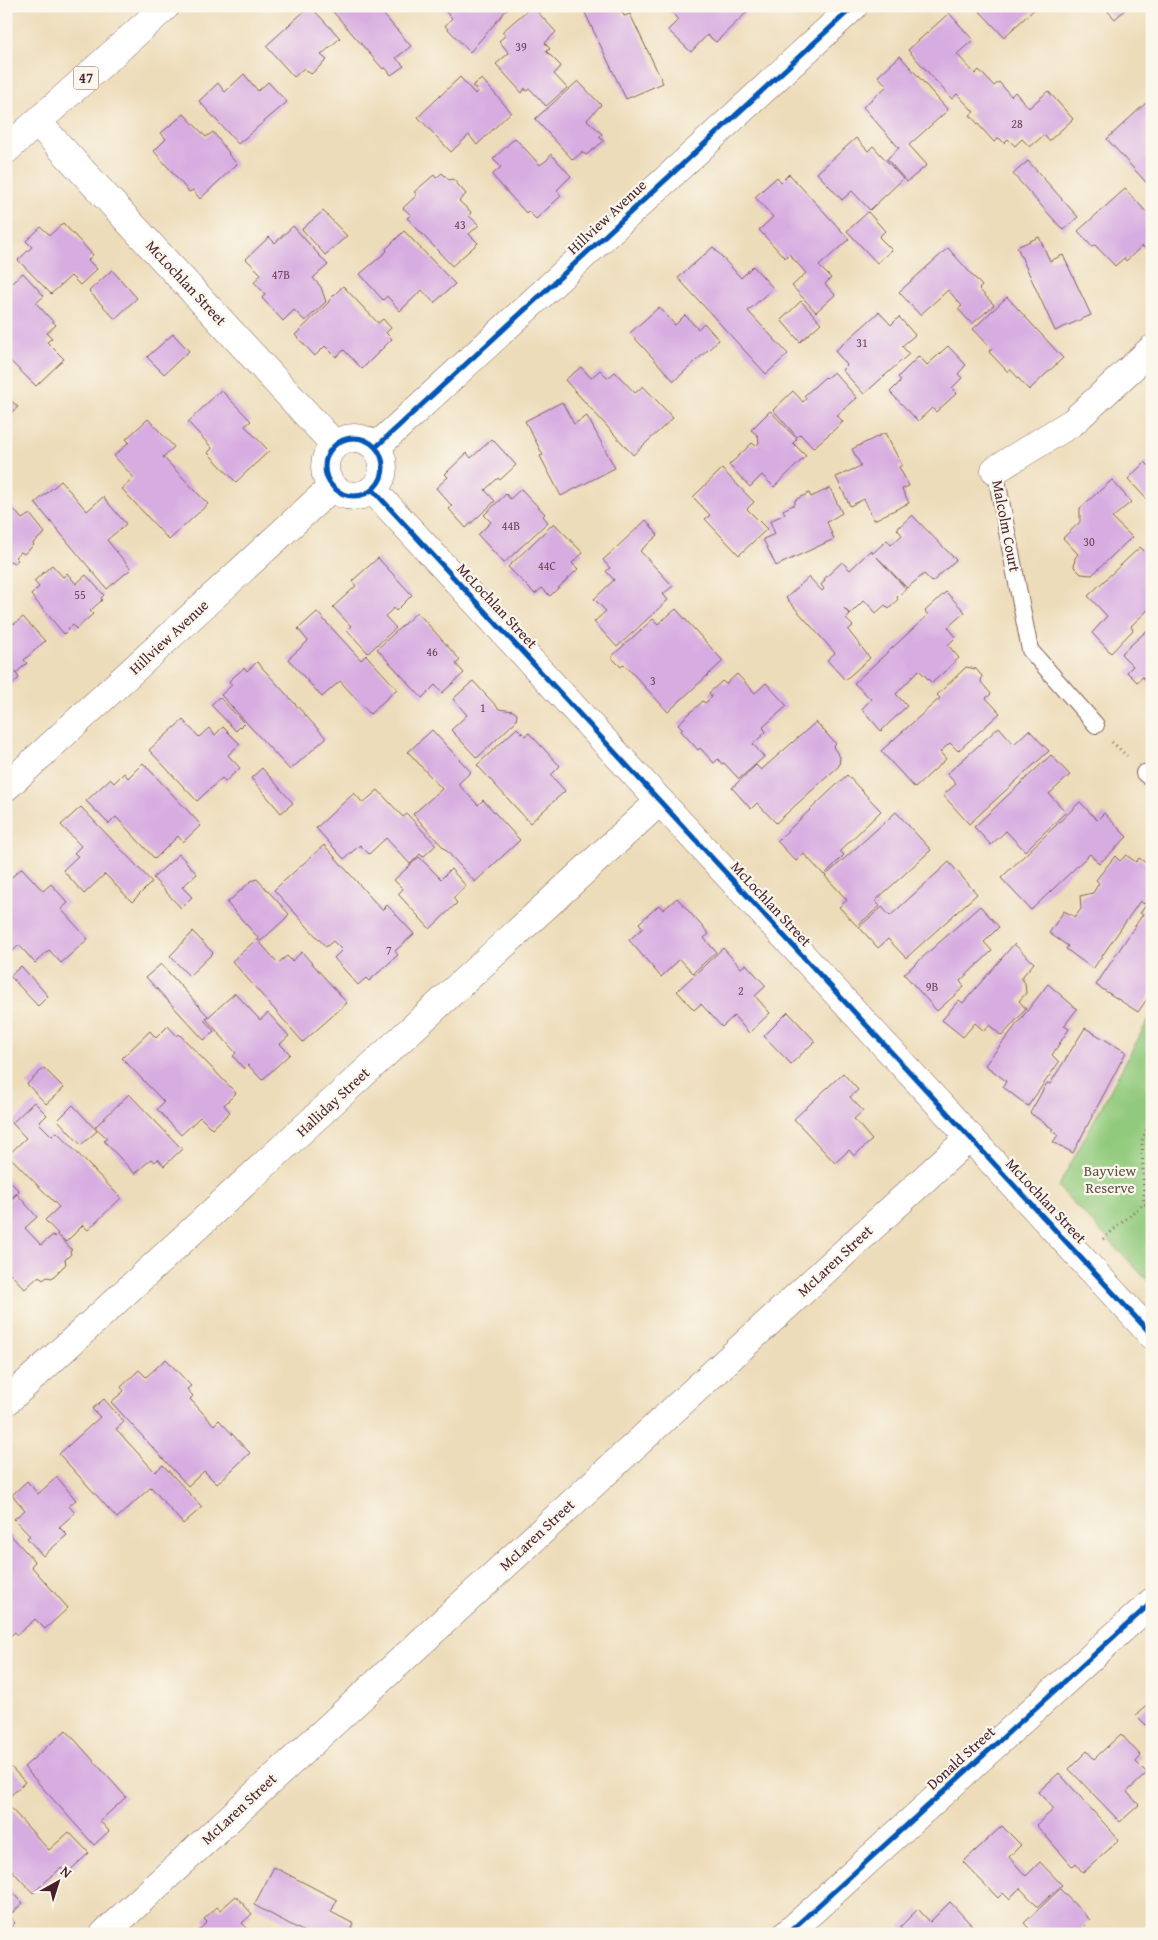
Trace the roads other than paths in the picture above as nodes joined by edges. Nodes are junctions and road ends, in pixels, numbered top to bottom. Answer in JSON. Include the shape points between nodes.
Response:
{"nodes":[{"id":1,"x":166,"y":6,"type":"edge"},
{"id":2,"x":854,"y":6,"type":"edge"},
{"id":3,"x":37,"y":122,"type":"junction"},
{"id":4,"x":6,"y":150,"type":"edge"},
{"id":5,"x":1152,"y":349,"type":"edge"},
{"id":6,"x":334,"y":444,"type":"junction"},
{"id":7,"x":376,"y":447,"type":"junction"},
{"id":8,"x":994,"y":470,"type":"joint"},
{"id":9,"x":332,"y":487,"type":"junction"},
{"id":10,"x":373,"y":490,"type":"junction"},
{"id":11,"x":1096,"y":726,"type":"road end"},
{"id":12,"x":6,"y":787,"type":"edge"},
{"id":13,"x":660,"y":801,"type":"junction"},
{"id":14,"x":970,"y":1137,"type":"junction"},
{"id":15,"x":1152,"y":1335,"type":"edge"},
{"id":16,"x":6,"y":1402,"type":"edge"},
{"id":17,"x":1152,"y":1602,"type":"edge"},
{"id":18,"x":104,"y":1934,"type":"edge"},
{"id":19,"x":787,"y":1934,"type":"edge"}],
"edges":[{"from":1,"to":3,"type":"street","number":"47"},
{"from":2,"to":7,"type":"street","name":"Hillview Avenue"},
{"from":3,"to":4,"type":"street","number":"47"},
{"from":3,"to":6,"type":"street","name":"McLochlan Street"},
{"from":5,"to":8,"type":"street","name":"Malcolm Court","via":[[1073,422]]},
{"from":6,"to":7,"type":"street","via":[[353,437],[364,439]]},
{"from":6,"to":9,"type":"street","via":[[325,458],[324,469]]},
{"from":7,"to":10,"type":"street","via":[[384,466]]},
{"from":8,"to":11,"type":"lane","name":"Malcolm Court","via":[[1030,650]]},
{"from":9,"to":10,"type":"street","via":[[354,497]]},
{"from":9,"to":12,"type":"street","name":"Hillview Avenue"},
{"from":10,"to":13,"type":"street","name":"McLochlan Street"},
{"from":13,"to":14,"type":"street","name":"McLochlan Street"},
{"from":13,"to":16,"type":"street","name":"Halliday Street"},
{"from":14,"to":15,"type":"street","name":"McLochlan Street"},
{"from":14,"to":18,"type":"street","name":"McLaren Street"},
{"from":17,"to":19,"type":"street","name":"Donald Street"}]}
